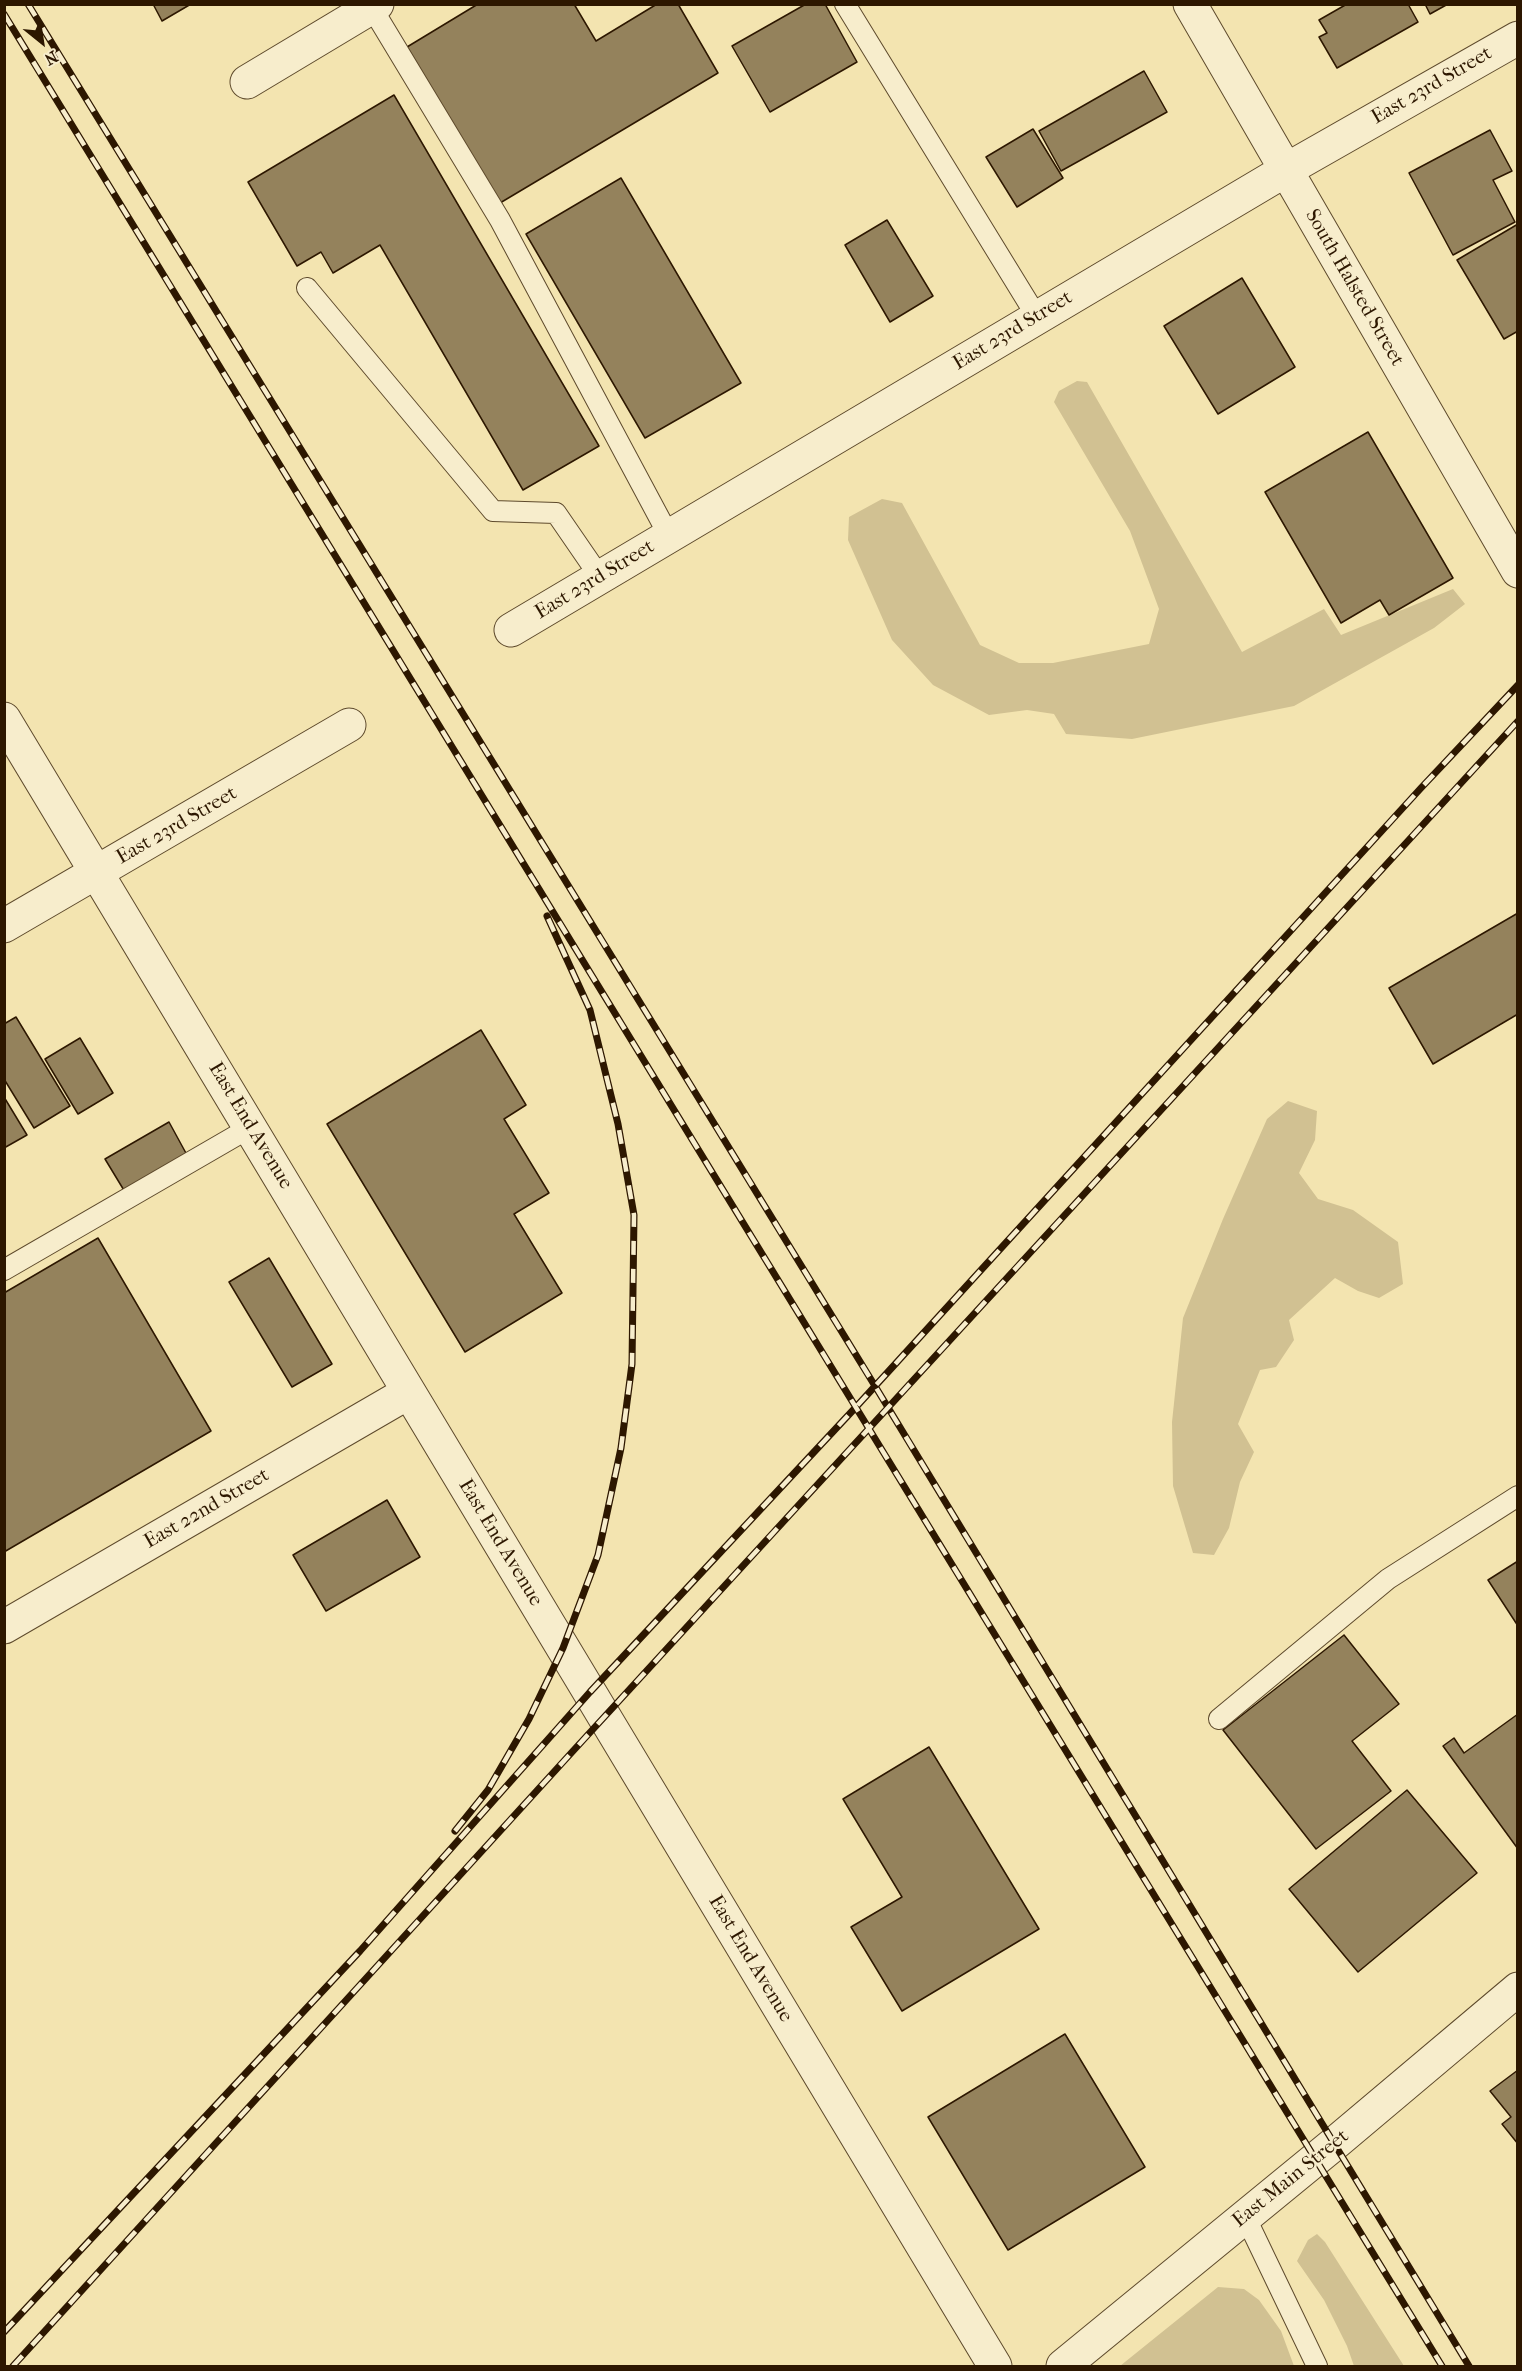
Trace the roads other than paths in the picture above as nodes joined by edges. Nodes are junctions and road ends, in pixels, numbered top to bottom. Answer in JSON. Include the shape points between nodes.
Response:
{"nodes":[{"id":1,"x":845,"y":4,"type":"edge"},
{"id":2,"x":1190,"y":4,"type":"edge"},
{"id":3,"x":375,"y":6,"type":"edge"},
{"id":4,"x":1518,"y":38,"type":"edge"},
{"id":5,"x":247,"y":82,"type":"dead end"},
{"id":6,"x":1286,"y":170,"type":"junction"},
{"id":7,"x":307,"y":288,"type":"dead end"},
{"id":8,"x":1037,"y":317,"type":"junction"},
{"id":9,"x":669,"y":536,"type":"junction"},
{"id":10,"x":1518,"y":571,"type":"edge"},
{"id":11,"x":600,"y":577,"type":"junction"},
{"id":12,"x":511,"y":630,"type":"dead end"},
{"id":13,"x":4,"y":719,"type":"edge"},
{"id":14,"x":349,"y":725,"type":"dead end"},
{"id":15,"x":97,"y":873,"type":"junction"},
{"id":16,"x":4,"y":926,"type":"edge"},
{"id":17,"x":251,"y":1127,"type":"junction"},
{"id":18,"x":4,"y":1270,"type":"edge"},
{"id":19,"x":409,"y":1392,"type":"junction"},
{"id":20,"x":1518,"y":1496,"type":"edge"},
{"id":21,"x":4,"y":1627,"type":"edge"},
{"id":22,"x":1219,"y":1719,"type":"dead end"},
{"id":23,"x":1518,"y":1989,"type":"edge"},
{"id":24,"x":1245,"y":2216,"type":"junction"},
{"id":25,"x":996,"y":2367,"type":"edge"},
{"id":26,"x":1063,"y":2367,"type":"edge"},
{"id":27,"x":1317,"y":2367,"type":"edge"}],
"edges":[{"from":1,"to":8,"type":"lane"},
{"from":2,"to":6,"type":"street","name":"South Halsted Street"},
{"from":3,"to":5,"type":"street"},
{"from":3,"to":9,"type":"lane","via":[[500,220]]},
{"from":4,"to":6,"type":"street","name":"East 23rd Street"},
{"from":6,"to":8,"type":"street","name":"East 23rd Street"},
{"from":6,"to":10,"type":"street","name":"South Halsted Street"},
{"from":7,"to":11,"type":"lane","via":[[493,511],[556,513]]},
{"from":8,"to":9,"type":"street","name":"East 23rd Street"},
{"from":9,"to":11,"type":"street","name":"East 23rd Street"},
{"from":11,"to":12,"type":"street","name":"East 23rd Street"},
{"from":13,"to":15,"type":"street","name":"East End Avenue"},
{"from":14,"to":15,"type":"street","name":"East 23rd Street"},
{"from":15,"to":16,"type":"street","name":"East 23rd Street"},
{"from":15,"to":17,"type":"street","name":"East End Avenue"},
{"from":17,"to":18,"type":"lane"},
{"from":17,"to":19,"type":"street","name":"East End Avenue"},
{"from":19,"to":21,"type":"street","name":"East 22nd Street"},
{"from":19,"to":25,"type":"street","name":"East End Avenue"},
{"from":20,"to":22,"type":"lane","via":[[1388,1578]]},
{"from":23,"to":24,"type":"street","name":"East Main Street"},
{"from":24,"to":26,"type":"street","name":"East Main Street"},
{"from":24,"to":27,"type":"lane"}]}
